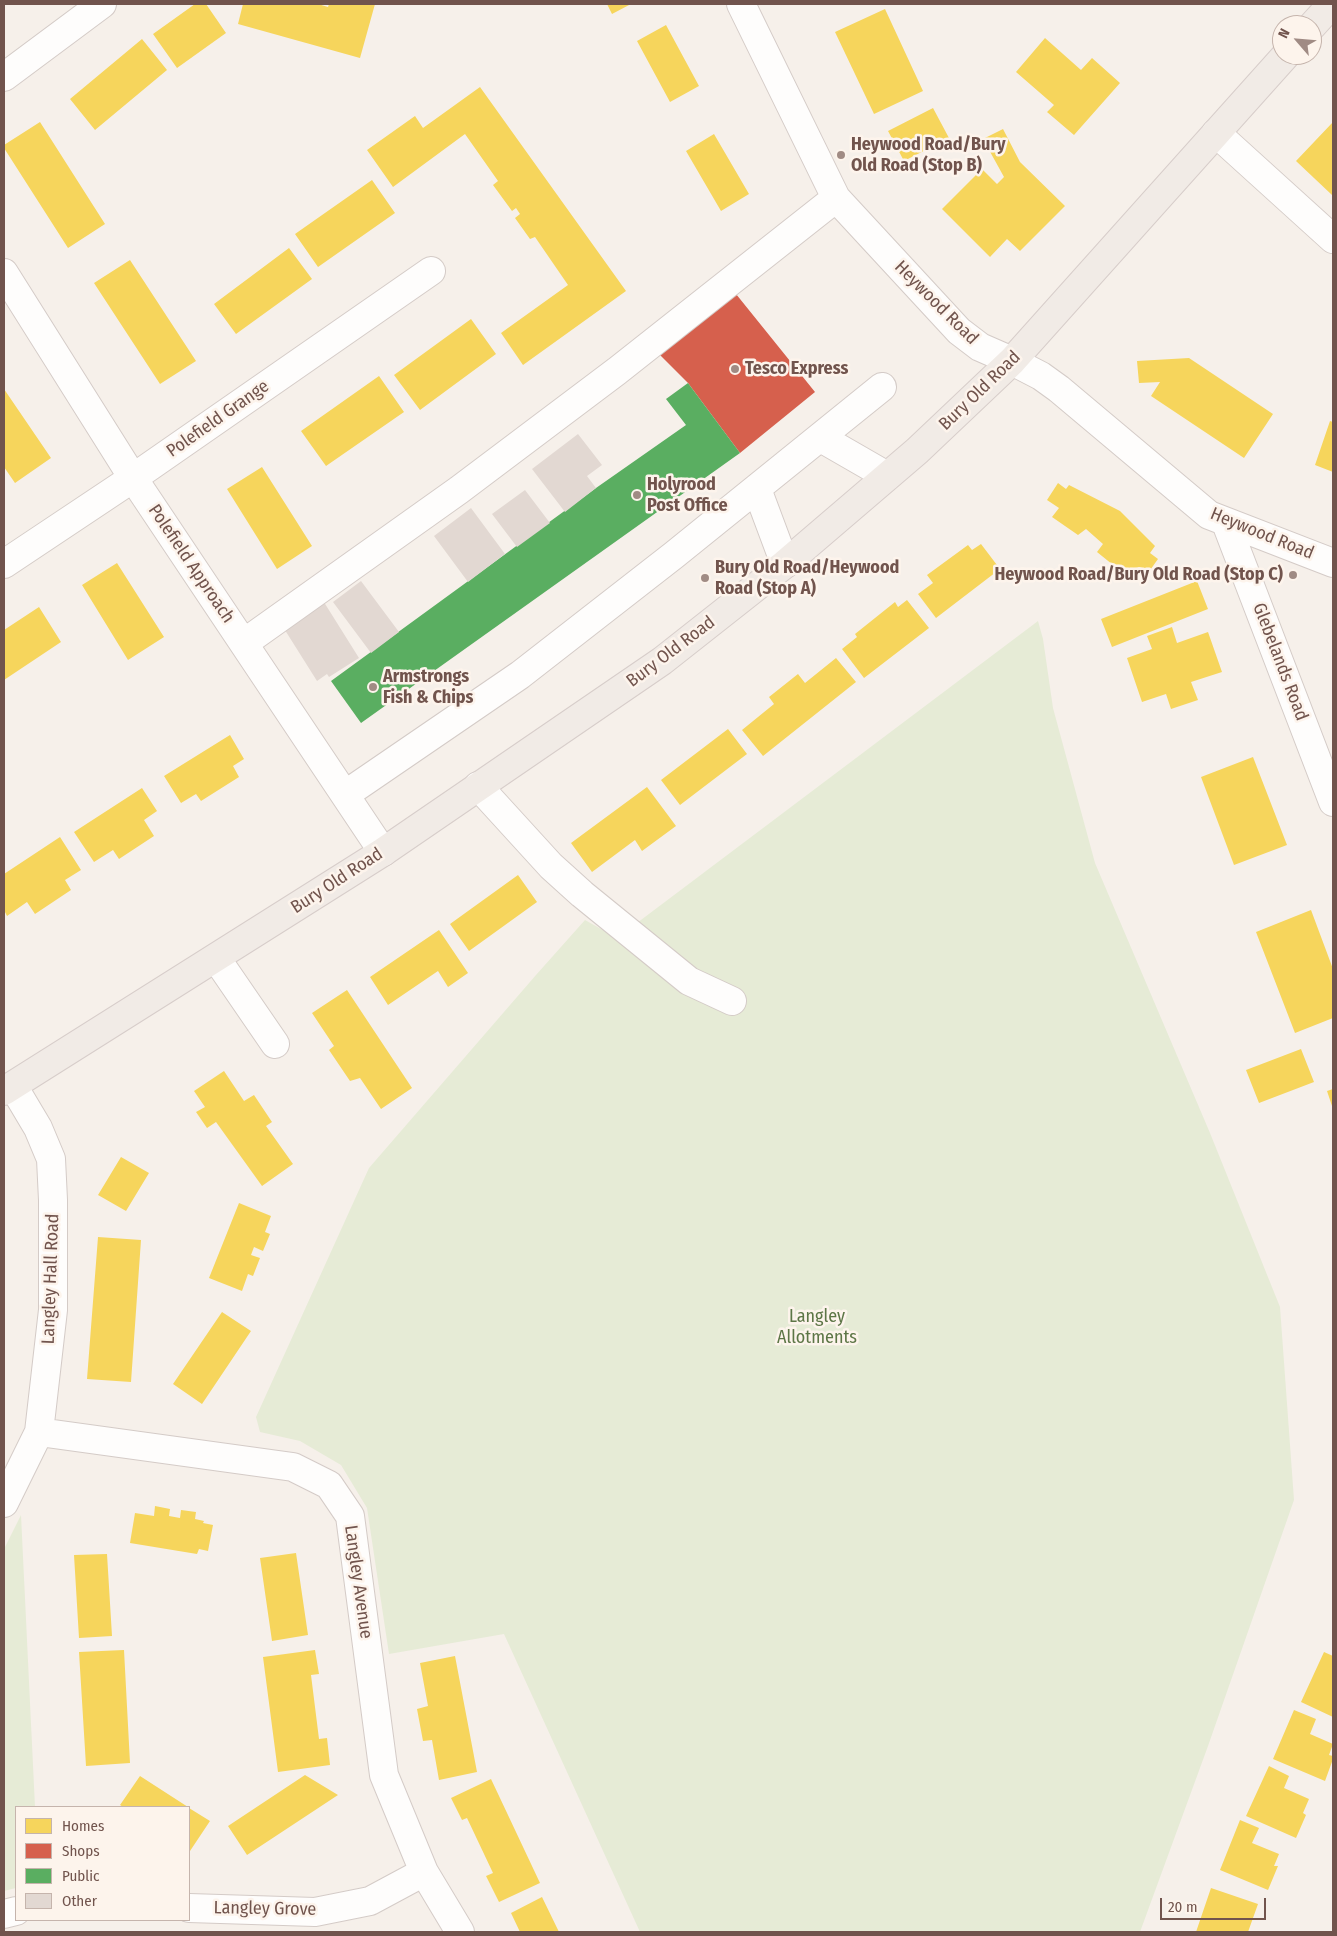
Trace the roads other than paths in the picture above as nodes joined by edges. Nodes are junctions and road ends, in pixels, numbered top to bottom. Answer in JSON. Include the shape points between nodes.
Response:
{"nodes":[{"id":1,"x":102,"y":4,"type":"edge"},
{"id":2,"x":740,"y":4,"type":"edge"},
{"id":3,"x":1332,"y":4,"type":"edge"},
{"id":4,"x":1322,"y":15,"type":"edge"},
{"id":5,"x":1277,"y":65,"type":"edge"},
{"id":6,"x":4,"y":77,"type":"edge"},
{"id":7,"x":1216,"y":133,"type":"junction"},
{"id":8,"x":836,"y":198,"type":"junction"},
{"id":9,"x":1333,"y":239,"type":"edge"},
{"id":10,"x":431,"y":271,"type":"dead end"},
{"id":11,"x":4,"y":273,"type":"edge"},
{"id":12,"x":1012,"y":360,"type":"junction"},
{"id":13,"x":882,"y":387,"type":"dead end"},
{"id":14,"x":821,"y":438,"type":"junction"},
{"id":15,"x":887,"y":476,"type":"junction"},
{"id":16,"x":133,"y":478,"type":"junction"},
{"id":17,"x":757,"y":489,"type":"junction"},
{"id":18,"x":1226,"y":523,"type":"junction"},
{"id":19,"x":1333,"y":563,"type":"edge"},
{"id":20,"x":4,"y":564,"type":"edge"},
{"id":21,"x":785,"y":564,"type":"junction"},
{"id":22,"x":244,"y":643,"type":"junction"},
{"id":23,"x":478,"y":786,"type":"junction"},
{"id":24,"x":346,"y":794,"type":"junction"},
{"id":25,"x":1333,"y":802,"type":"edge"},
{"id":26,"x":384,"y":852,"type":"junction"},
{"id":27,"x":216,"y":958,"type":"junction"},
{"id":28,"x":732,"y":1001,"type":"dead end"},
{"id":29,"x":275,"y":1044,"type":"dead end"},
{"id":30,"x":8,"y":1089,"type":"edge"},
{"id":31,"x":39,"y":1432,"type":"junction"},
{"id":32,"x":4,"y":1503,"type":"edge"},
{"id":33,"x":424,"y":1872,"type":"junction"},
{"id":34,"x":190,"y":1908,"type":"edge"},
{"id":35,"x":460,"y":1932,"type":"edge"}],
"edges":[{"from":1,"to":6,"type":"street"},
{"from":2,"to":8,"type":"street","name":"Heywood Road"},
{"from":3,"to":4,"type":"main road"},
{"from":5,"to":7,"type":"main road","name":"Bury Old Road"},
{"from":7,"to":9,"type":"street"},
{"from":7,"to":12,"type":"main road","name":"Bury Old Road"},
{"from":8,"to":12,"type":"street","name":"Heywood Road","via":[[959,330],[980,347]]},
{"from":8,"to":22,"type":"street","via":[[459,490]]},
{"from":10,"to":16,"type":"street","name":"Polefield Grange"},
{"from":11,"to":16,"type":"street","name":"Polefield Approach"},
{"from":12,"to":15,"type":"main road","name":"Bury Old Road"},
{"from":12,"to":18,"type":"street","name":"Heywood Road","via":[[1060,389],[1208,515]]},
{"from":13,"to":14,"type":"street"},
{"from":14,"to":15,"type":"street"},
{"from":14,"to":17,"type":"street"},
{"from":15,"to":21,"type":"main road","name":"Bury Old Road"},
{"from":16,"to":20,"type":"street","name":"Polefield Grange"},
{"from":16,"to":22,"type":"street","name":"Polefield Approach"},
{"from":17,"to":21,"type":"street"},
{"from":17,"to":24,"type":"street","via":[[520,674]]},
{"from":18,"to":19,"type":"street","name":"Heywood Road"},
{"from":18,"to":25,"type":"street","name":"Glebelands Road"},
{"from":21,"to":23,"type":"main road","name":"Bury Old Road","via":[[662,661]]},
{"from":22,"to":24,"type":"street","name":"Polefield Approach"},
{"from":23,"to":26,"type":"main road","name":"Bury Old Road"},
{"from":23,"to":28,"type":"street","via":[[551,866],[582,894],[689,981]]},
{"from":24,"to":26,"type":"street","name":"Polefield Approach"},
{"from":26,"to":27,"type":"main road","name":"Bury Old Road"},
{"from":27,"to":29,"type":"street"},
{"from":27,"to":30,"type":"main road","name":"Bury Old Road"},
{"from":30,"to":31,"type":"street","name":"Langley Hall Road","via":[[38,1128],[52,1159],[53,1310]]},
{"from":31,"to":32,"type":"street","name":"Langley Hall Road"},
{"from":31,"to":33,"type":"street","name":"Langley Avenue","via":[[293,1467],[329,1486],[350,1516],[384,1775]]},
{"from":33,"to":34,"type":"street","name":"Langley Grove","via":[[370,1900],[315,1912]]},
{"from":33,"to":35,"type":"street","name":"Langley Avenue"}]}
